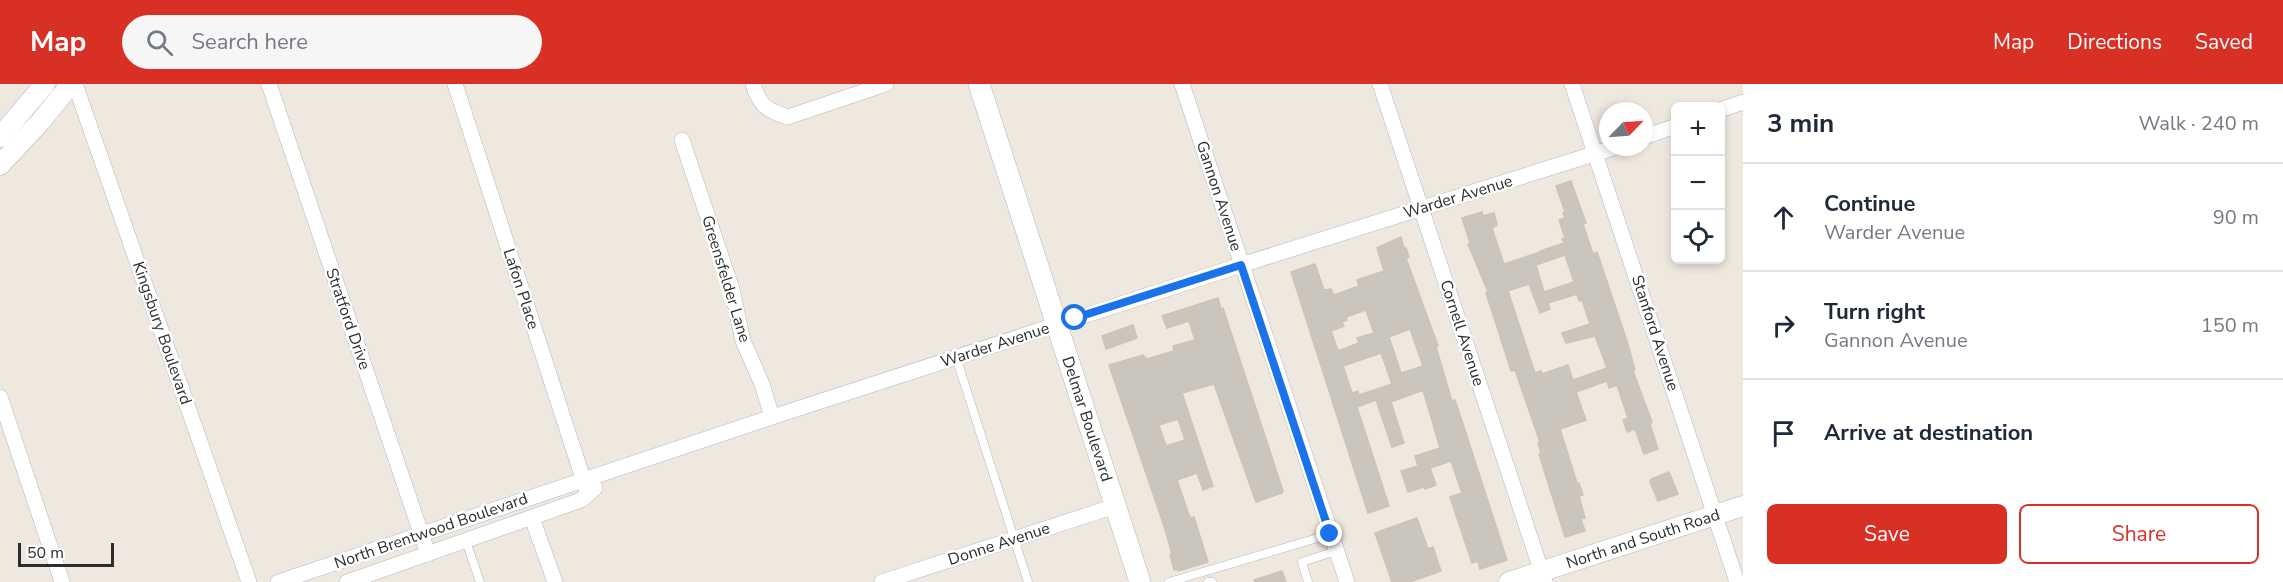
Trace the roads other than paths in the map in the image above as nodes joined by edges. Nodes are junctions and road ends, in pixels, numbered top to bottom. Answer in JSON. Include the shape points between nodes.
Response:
{"nodes":[{"id":1,"x":45,"y":84,"type":"edge"},
{"id":2,"x":70,"y":84,"type":"edge"},
{"id":3,"x":75,"y":84,"type":"edge"},
{"id":4,"x":269,"y":84,"type":"edge"},
{"id":5,"x":455,"y":84,"type":"edge"},
{"id":6,"x":753,"y":84,"type":"edge"},
{"id":7,"x":886,"y":84,"type":"edge"},
{"id":8,"x":979,"y":84,"type":"edge"},
{"id":9,"x":1182,"y":84,"type":"edge"},
{"id":10,"x":1380,"y":84,"type":"edge"},
{"id":11,"x":1572,"y":84,"type":"edge"},
{"id":12,"x":854,"y":89,"type":"edge"},
{"id":13,"x":1743,"y":102,"type":"edge"},
{"id":14,"x":1725,"y":108,"type":"edge"},
{"id":15,"x":1671,"y":128,"type":"edge"},
{"id":16,"x":1653,"y":134,"type":"edge"},
{"id":17,"x":0,"y":137,"type":"edge"},
{"id":18,"x":682,"y":141,"type":"dead end"},
{"id":19,"x":1599,"y":153,"type":"edge"},
{"id":20,"x":1595,"y":154,"type":"junction"},
{"id":21,"x":0,"y":165,"type":"edge"},
{"id":22,"x":1421,"y":209,"type":"junction"},
{"id":23,"x":1241,"y":265,"type":"junction"},
{"id":24,"x":1056,"y":325,"type":"junction"},
{"id":25,"x":956,"y":357,"type":"junction"},
{"id":26,"x":0,"y":397,"type":"edge"},
{"id":27,"x":772,"y":417,"type":"junction"},
{"id":28,"x":586,"y":487,"type":"junction"},
{"id":29,"x":1115,"y":506,"type":"junction"},
{"id":30,"x":1743,"y":506,"type":"edge"},
{"id":31,"x":1716,"y":515,"type":"junction"},
{"id":32,"x":532,"y":518,"type":"junction"},
{"id":33,"x":421,"y":534,"type":"junction"},
{"id":34,"x":1330,"y":534,"type":"junction"},
{"id":35,"x":1014,"y":539,"type":"junction"},
{"id":36,"x":466,"y":541,"type":"junction"},
{"id":37,"x":1336,"y":551,"type":"junction"},
{"id":38,"x":428,"y":554,"type":"junction"},
{"id":39,"x":1543,"y":577,"type":"edge"},
{"id":40,"x":354,"y":581,"type":"edge"},
{"id":41,"x":62,"y":582,"type":"edge"},
{"id":42,"x":249,"y":582,"type":"edge"},
{"id":43,"x":278,"y":582,"type":"edge"},
{"id":44,"x":480,"y":582,"type":"edge"},
{"id":45,"x":555,"y":582,"type":"edge"},
{"id":46,"x":882,"y":582,"type":"edge"},
{"id":47,"x":1028,"y":582,"type":"edge"},
{"id":48,"x":1140,"y":582,"type":"edge"},
{"id":49,"x":1170,"y":582,"type":"edge"},
{"id":50,"x":1308,"y":582,"type":"edge"},
{"id":51,"x":1347,"y":582,"type":"edge"},
{"id":52,"x":1509,"y":582,"type":"edge"},
{"id":53,"x":1737,"y":582,"type":"edge"}],
"edges":[{"from":1,"to":17,"type":"street"},
{"from":2,"to":21,"type":"street"},
{"from":3,"to":42,"type":"street","name":"Kingsbury Boulevard"},
{"from":4,"to":33,"type":"street","name":"Stratford Drive"},
{"from":5,"to":28,"type":"street","name":"Lafon Place"},
{"from":6,"to":12,"type":"street","via":[[759,101],[788,117]]},
{"from":7,"to":12,"type":"street"},
{"from":8,"to":24,"type":"main road","name":"Delmar Boulevard"},
{"from":9,"to":23,"type":"street","name":"Gannon Avenue"},
{"from":10,"to":22,"type":"street","name":"Cornell Avenue"},
{"from":11,"to":20,"type":"street","name":"Stanford Avenue"},
{"from":13,"to":14,"type":"street"},
{"from":15,"to":16,"type":"street"},
{"from":18,"to":27,"type":"street","name":"Greensfelder Lane","via":[[732,289],[743,341]]},
{"from":19,"to":20,"type":"street","name":"Warder Avenue"},
{"from":20,"to":22,"type":"street","name":"Warder Avenue"},
{"from":20,"to":31,"type":"street","name":"Stanford Avenue"},
{"from":22,"to":23,"type":"street","name":"Warder Avenue"},
{"from":22,"to":39,"type":"street","name":"Cornell Avenue"},
{"from":23,"to":24,"type":"street","name":"Warder Avenue"},
{"from":23,"to":34,"type":"street","name":"Gannon Avenue"},
{"from":24,"to":25,"type":"street","name":"Warder Avenue"},
{"from":24,"to":29,"type":"main road","name":"Delmar Boulevard"},
{"from":25,"to":27,"type":"street","name":"Warder Avenue"},
{"from":25,"to":35,"type":"lane"},
{"from":26,"to":41,"type":"street"},
{"from":27,"to":28,"type":"street","name":"Warder Avenue","via":[[615,470]]},
{"from":28,"to":32,"type":"street","name":"North Brentwood Boulevard","via":[[581,500]]},
{"from":28,"to":33,"type":"street","name":"North Brentwood Boulevard"},
{"from":29,"to":35,"type":"street","name":"Donne Avenue"},
{"from":29,"to":48,"type":"main road","name":"Delmar Boulevard"},
{"from":30,"to":31,"type":"street","name":"North and South Road"},
{"from":31,"to":39,"type":"street","name":"North and South Road"},
{"from":31,"to":53,"type":"street","name":"Stanford Avenue"},
{"from":32,"to":36,"type":"street","name":"North Brentwood Boulevard"},
{"from":32,"to":45,"type":"street"},
{"from":33,"to":38,"type":"street","name":"Stratford Drive"},
{"from":33,"to":43,"type":"street","name":"North Brentwood Boulevard"},
{"from":34,"to":37,"type":"street","name":"Gannon Avenue"},
{"from":34,"to":49,"type":"lane"},
{"from":35,"to":46,"type":"street","name":"Donne Avenue"},
{"from":35,"to":47,"type":"lane"},
{"from":36,"to":38,"type":"street","name":"North Brentwood Boulevard"},
{"from":36,"to":44,"type":"lane"},
{"from":37,"to":50,"type":"lane","via":[[1302,562]]},
{"from":37,"to":51,"type":"street","name":"Gannon Avenue"},
{"from":38,"to":40,"type":"street","name":"North Brentwood Boulevard"},
{"from":39,"to":52,"type":"street","name":"North and South Road"}]}
